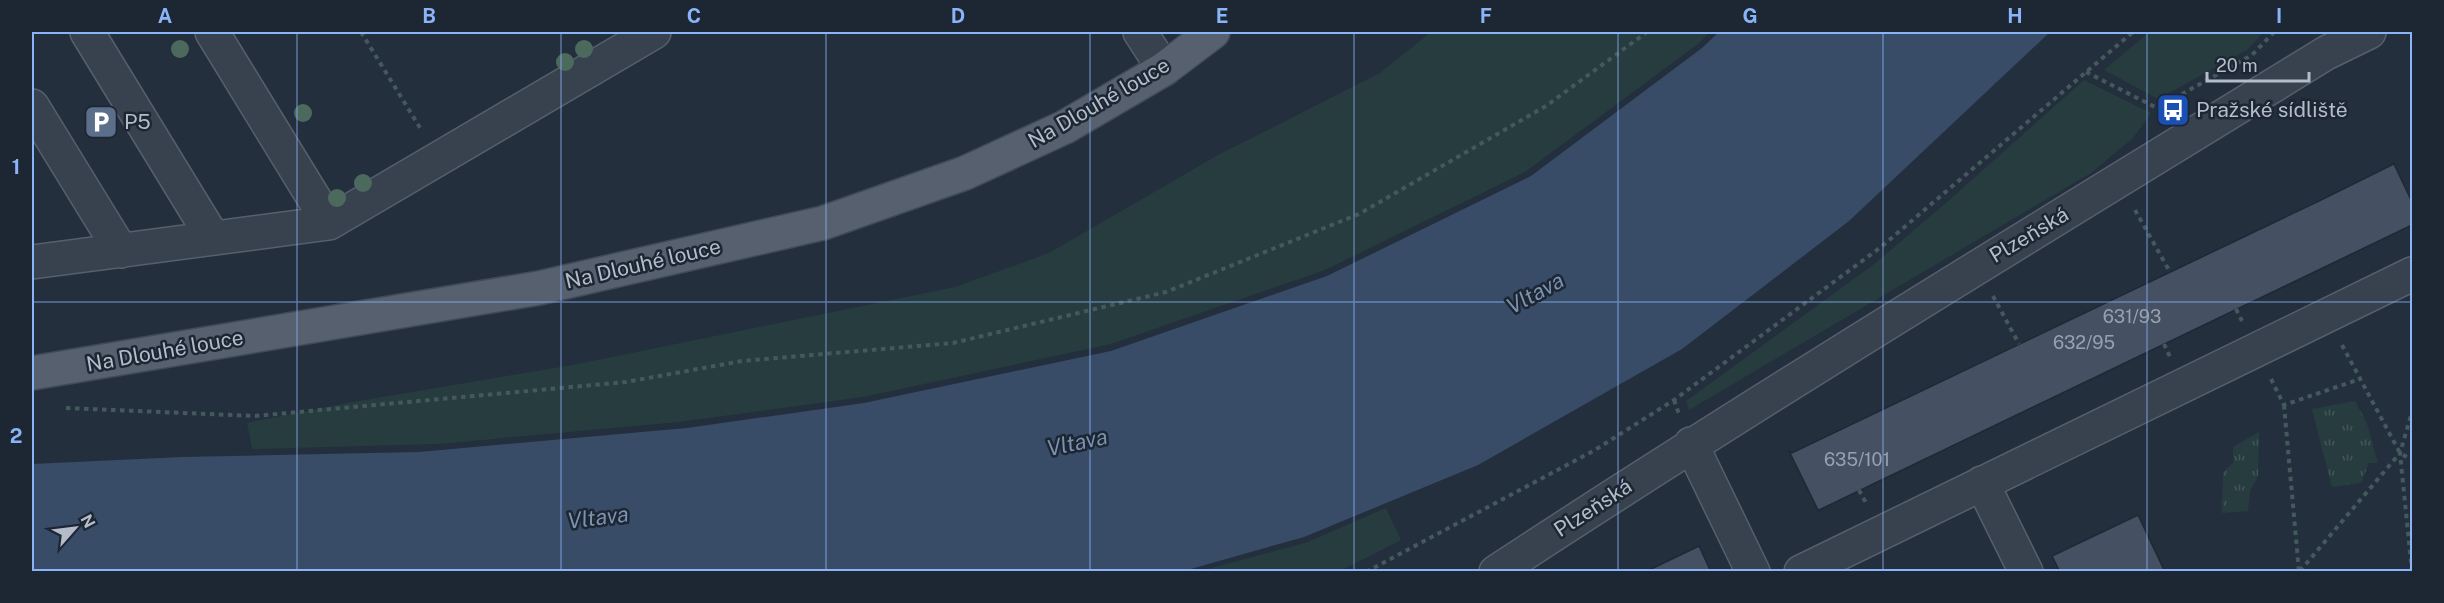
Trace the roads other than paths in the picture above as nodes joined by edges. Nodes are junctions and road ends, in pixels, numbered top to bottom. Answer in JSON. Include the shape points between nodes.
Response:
{"nodes":[{"id":1,"x":87,"y":32,"type":"edge"},
{"id":2,"x":212,"y":32,"type":"edge"},
{"id":3,"x":654,"y":32,"type":"edge"},
{"id":4,"x":1140,"y":32,"type":"edge"},
{"id":5,"x":1213,"y":32,"type":"edge"},
{"id":6,"x":2369,"y":32,"type":"edge"},
{"id":7,"x":1164,"y":69,"type":"junction"},
{"id":8,"x":32,"y":106,"type":"edge"},
{"id":9,"x":329,"y":223,"type":"junction"},
{"id":10,"x":213,"y":238,"type":"junction"},
{"id":11,"x":121,"y":251,"type":"junction"},
{"id":12,"x":32,"y":262,"type":"edge"},
{"id":13,"x":2412,"y":274,"type":"edge"},
{"id":14,"x":32,"y":373,"type":"edge"},
{"id":15,"x":1691,"y":444,"type":"junction"},
{"id":16,"x":1982,"y":483,"type":"junction"},
{"id":17,"x":2018,"y":569,"type":"edge"},
{"id":18,"x":1496,"y":572,"type":"edge"},
{"id":19,"x":1753,"y":572,"type":"edge"},
{"id":20,"x":1801,"y":572,"type":"edge"}],
"edges":[{"from":1,"to":10,"type":"street"},
{"from":2,"to":9,"type":"street"},
{"from":3,"to":9,"type":"street"},
{"from":4,"to":7,"type":"street"},
{"from":5,"to":7,"type":"main road","name":"Na Dlouhé louce"},
{"from":6,"to":15,"type":"street","name":"Plzeňská","via":[[2326,53]]},
{"from":7,"to":14,"type":"main road","name":"Na Dlouhé louce","via":[[1065,127],[965,173],[823,223],[539,288]]},
{"from":8,"to":11,"type":"street"},
{"from":9,"to":10,"type":"street"},
{"from":10,"to":11,"type":"street"},
{"from":11,"to":12,"type":"street"},
{"from":13,"to":16,"type":"street"},
{"from":15,"to":18,"type":"street","name":"Plzeňská"},
{"from":15,"to":19,"type":"street"},
{"from":16,"to":17,"type":"street"},
{"from":16,"to":20,"type":"street"}]}
